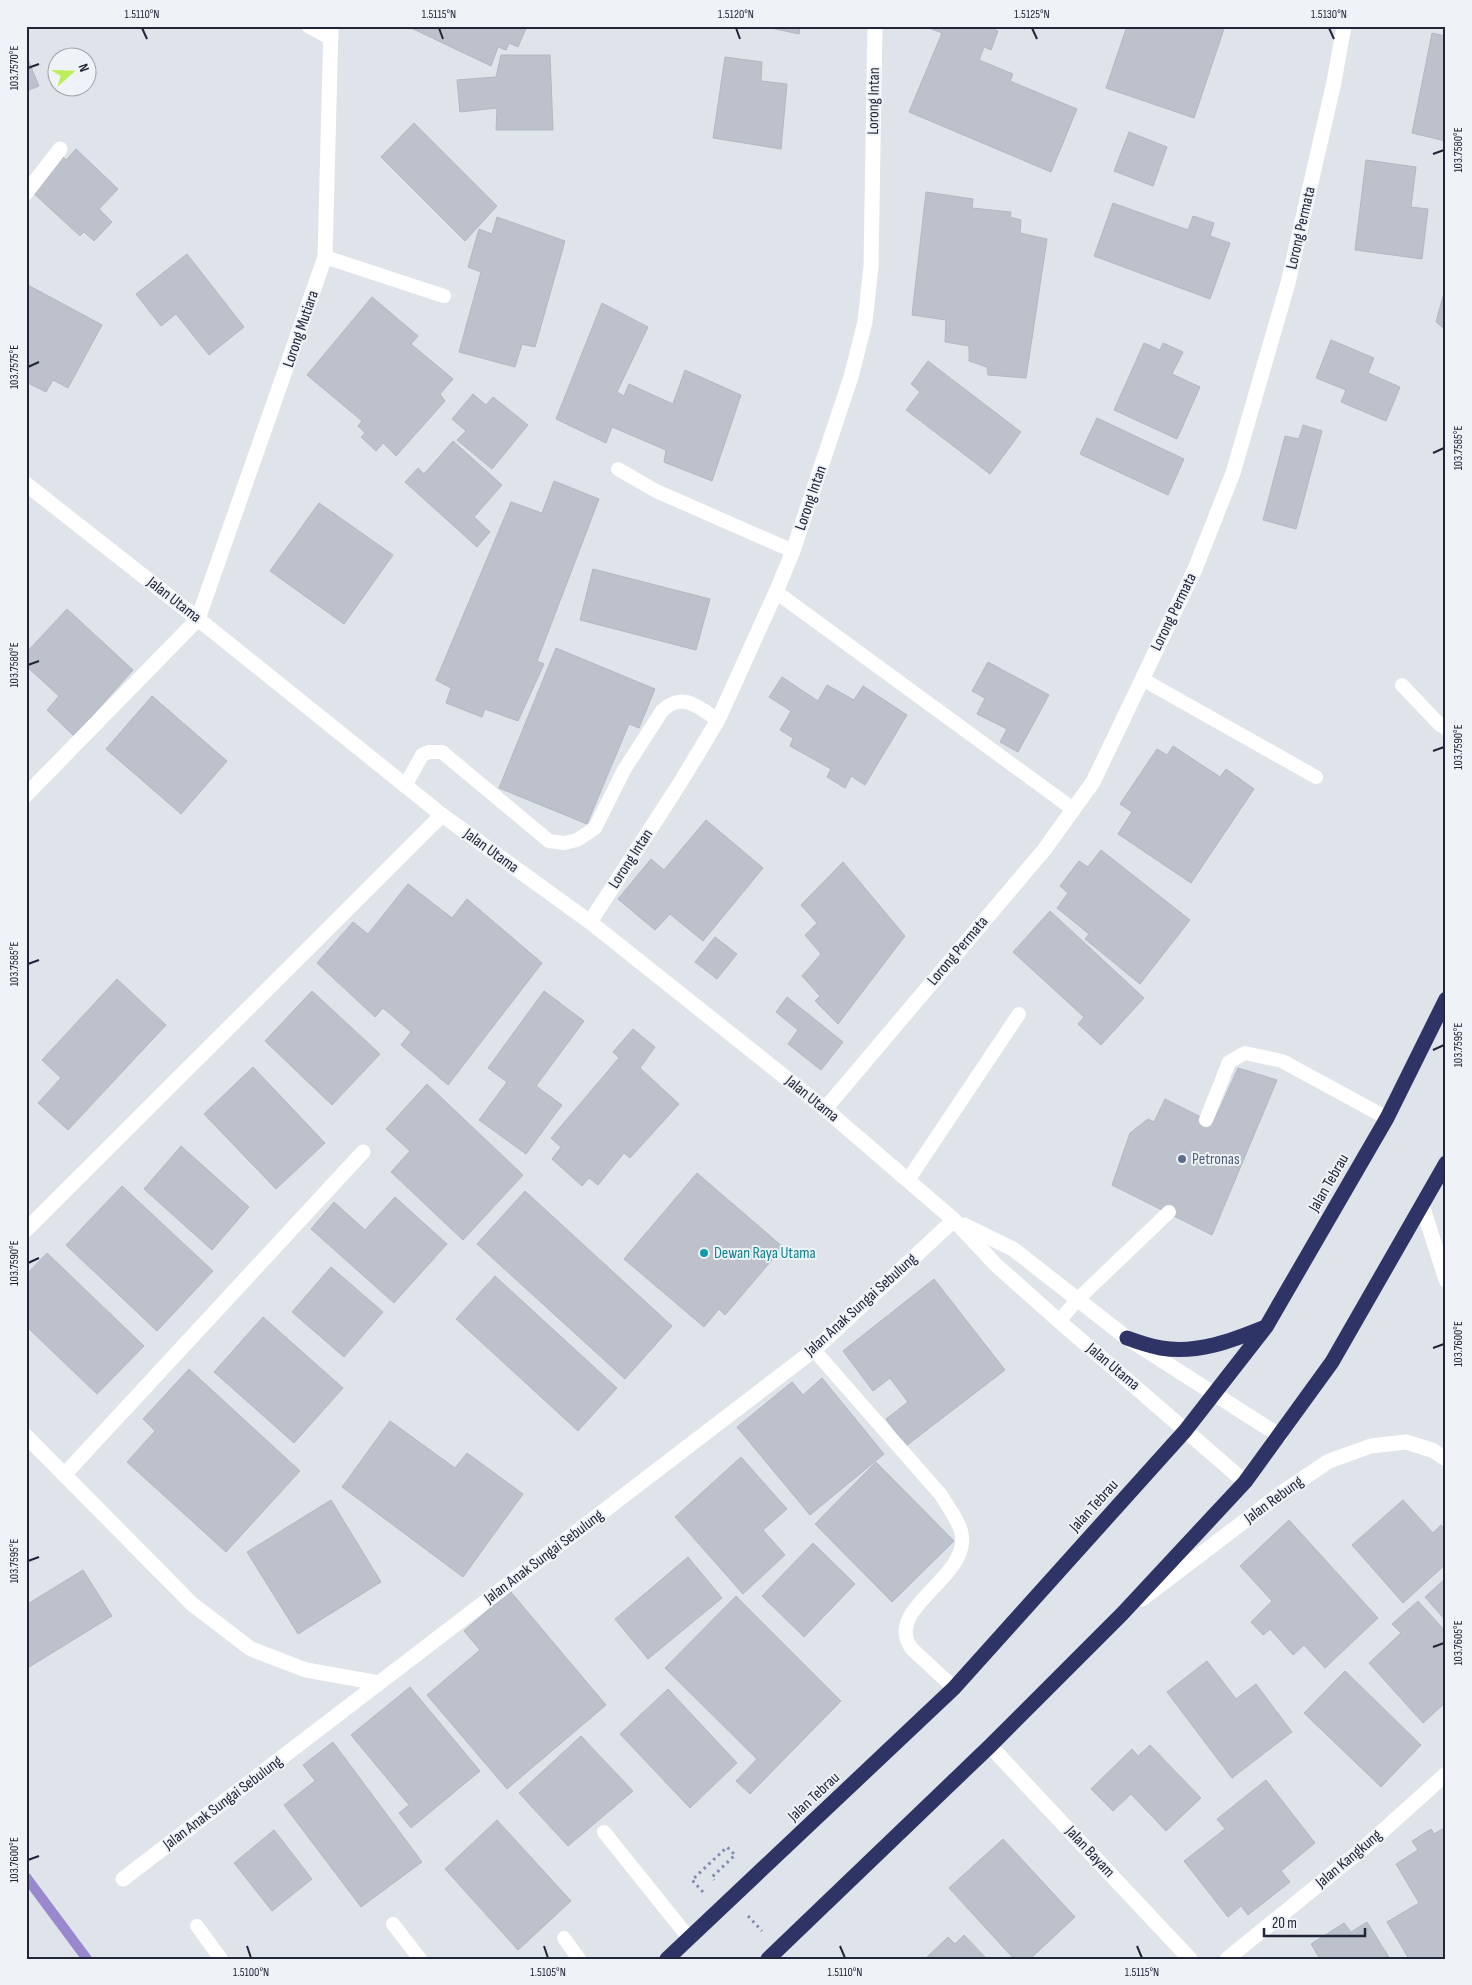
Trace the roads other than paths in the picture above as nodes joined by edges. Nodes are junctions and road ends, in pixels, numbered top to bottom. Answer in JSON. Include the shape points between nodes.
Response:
{"nodes":[{"id":1,"x":310,"y":26,"type":"edge"},
{"id":2,"x":875,"y":26,"type":"edge"},
{"id":3,"x":1344,"y":26,"type":"edge"},
{"id":4,"x":331,"y":32,"type":"edge"},
{"id":5,"x":60,"y":149,"type":"dead end"},
{"id":6,"x":26,"y":193,"type":"edge"},
{"id":7,"x":325,"y":256,"type":"junction"},
{"id":8,"x":444,"y":296,"type":"dead end"},
{"id":9,"x":618,"y":470,"type":"dead end"},
{"id":10,"x":26,"y":484,"type":"edge"},
{"id":11,"x":793,"y":551,"type":"junction"},
{"id":12,"x":776,"y":592,"type":"junction"},
{"id":13,"x":198,"y":619,"type":"junction"},
{"id":14,"x":1142,"y":679,"type":"junction"},
{"id":15,"x":1402,"y":685,"type":"dead end"},
{"id":16,"x":718,"y":720,"type":"junction"},
{"id":17,"x":1446,"y":728,"type":"edge"},
{"id":18,"x":1316,"y":778,"type":"dead end"},
{"id":19,"x":406,"y":786,"type":"junction"},
{"id":20,"x":26,"y":795,"type":"edge"},
{"id":21,"x":1073,"y":809,"type":"junction"},
{"id":22,"x":442,"y":815,"type":"junction"},
{"id":23,"x":590,"y":922,"type":"junction"},
{"id":24,"x":1446,"y":999,"type":"edge"},
{"id":25,"x":1019,"y":1014,"type":"dead end"},
{"id":26,"x":825,"y":1109,"type":"junction"},
{"id":27,"x":1387,"y":1118,"type":"junction"},
{"id":28,"x":1206,"y":1120,"type":"dead end"},
{"id":29,"x":363,"y":1152,"type":"dead end"},
{"id":30,"x":1446,"y":1163,"type":"edge"},
{"id":31,"x":908,"y":1180,"type":"junction"},
{"id":32,"x":1422,"y":1205,"type":"junction"},
{"id":33,"x":1170,"y":1212,"type":"dead end"},
{"id":34,"x":954,"y":1220,"type":"junction"},
{"id":35,"x":26,"y":1230,"type":"edge"},
{"id":36,"x":1446,"y":1280,"type":"edge"},
{"id":37,"x":1078,"y":1300,"type":"junction"},
{"id":38,"x":1059,"y":1321,"type":"junction"},
{"id":39,"x":1266,"y":1327,"type":"junction"},
{"id":40,"x":1127,"y":1338,"type":"junction"},
{"id":41,"x":814,"y":1350,"type":"junction"},
{"id":42,"x":1213,"y":1394,"type":"junction"},
{"id":43,"x":1185,"y":1431,"type":"junction"},
{"id":44,"x":26,"y":1436,"type":"edge"},
{"id":45,"x":1280,"y":1436,"type":"junction"},
{"id":46,"x":1446,"y":1459,"type":"edge"},
{"id":47,"x":64,"y":1475,"type":"junction"},
{"id":48,"x":1245,"y":1482,"type":"junction"},
{"id":49,"x":1122,"y":1614,"type":"junction"},
{"id":50,"x":379,"y":1683,"type":"junction"},
{"id":51,"x":954,"y":1688,"type":"junction"},
{"id":52,"x":990,"y":1746,"type":"junction"},
{"id":53,"x":1446,"y":1774,"type":"edge"},
{"id":54,"x":604,"y":1832,"type":"dead end"},
{"id":55,"x":123,"y":1879,"type":"dead end"},
{"id":56,"x":393,"y":1924,"type":"dead end"},
{"id":57,"x":197,"y":1926,"type":"dead end"},
{"id":58,"x":564,"y":1938,"type":"dead end"},
{"id":59,"x":689,"y":1938,"type":"junction"},
{"id":60,"x":221,"y":1959,"type":"edge"},
{"id":61,"x":420,"y":1959,"type":"edge"},
{"id":62,"x":579,"y":1959,"type":"edge"},
{"id":63,"x":667,"y":1959,"type":"edge"},
{"id":64,"x":768,"y":1959,"type":"edge"},
{"id":65,"x":1190,"y":1959,"type":"edge"},
{"id":66,"x":1227,"y":1959,"type":"edge"}],
"edges":[{"from":1,"to":4,"type":"street"},
{"from":2,"to":11,"type":"street","name":"Lorong Intan","via":[[871,266],[865,322],[851,377]]},
{"from":3,"to":14,"type":"street","name":"Lorong Permata","via":[[1288,283],[1233,473],[1195,569]]},
{"from":4,"to":7,"type":"street","name":"Lorong Mutiara"},
{"from":5,"to":6,"type":"street"},
{"from":7,"to":8,"type":"lane"},
{"from":7,"to":13,"type":"street","name":"Lorong Mutiara"},
{"from":9,"to":11,"type":"lane","via":[[656,491]]},
{"from":10,"to":13,"type":"street","name":"Jalan Utama"},
{"from":11,"to":12,"type":"street","name":"Lorong Intan"},
{"from":12,"to":16,"type":"street","name":"Lorong Intan"},
{"from":12,"to":21,"type":"lane"},
{"from":13,"to":19,"type":"street","name":"Jalan Utama"},
{"from":13,"to":20,"type":"street"},
{"from":14,"to":18,"type":"lane"},
{"from":14,"to":21,"type":"street","name":"Lorong Permata","via":[[1093,782]]},
{"from":15,"to":17,"type":"lane"},
{"from":16,"to":19,"type":"lane","via":[[687,701],[668,705],[624,770],[595,828],[577,840],[564,843],[549,841],[442,752],[429,752],[422,756]]},
{"from":16,"to":23,"type":"street","name":"Lorong Intan"},
{"from":19,"to":22,"type":"street","name":"Jalan Utama"},
{"from":21,"to":26,"type":"street","name":"Lorong Permata","via":[[1044,850]]},
{"from":22,"to":23,"type":"street","name":"Jalan Utama"},
{"from":22,"to":35,"type":"street"},
{"from":23,"to":26,"type":"street","name":"Jalan Utama"},
{"from":24,"to":27,"type":"highway","name":"Jalan Tebrau"},
{"from":25,"to":31,"type":"lane"},
{"from":26,"to":31,"type":"street","name":"Jalan Utama"},
{"from":27,"to":28,"type":"lane","via":[[1282,1061],[1245,1053],[1229,1062]]},
{"from":27,"to":39,"type":"highway","name":"Jalan Tebrau"},
{"from":29,"to":47,"type":"street"},
{"from":30,"to":32,"type":"highway"},
{"from":31,"to":34,"type":"street","name":"Jalan Utama"},
{"from":32,"to":36,"type":"street"},
{"from":32,"to":45,"type":"highway","via":[[1332,1362]]},
{"from":33,"to":37,"type":"lane"},
{"from":34,"to":37,"type":"street","name":"Jalan Utama","via":[[1012,1249]]},
{"from":34,"to":38,"type":"street","name":"Jalan Utama","via":[[996,1265]]},
{"from":34,"to":41,"type":"street","name":"Jalan Anak Sungai Sebulung"},
{"from":37,"to":38,"type":"lane"},
{"from":37,"to":40,"type":"street","name":"Jalan Utama"},
{"from":38,"to":43,"type":"street","name":"Jalan Utama"},
{"from":39,"to":40,"type":"highway","via":[[1228,1342],[1196,1349],[1162,1348]]},
{"from":39,"to":42,"type":"highway","name":"Jalan Tebrau"},
{"from":40,"to":42,"type":"street","name":"Jalan Utama"},
{"from":41,"to":50,"type":"street","name":"Jalan Anak Sungai Sebulung"},
{"from":41,"to":51,"type":"lane","via":[[941,1495],[954,1516],[962,1536],[959,1555],[911,1614],[904,1632],[912,1650]]},
{"from":42,"to":43,"type":"highway","name":"Jalan Tebrau"},
{"from":42,"to":45,"type":"street","name":"Jalan Utama"},
{"from":43,"to":48,"type":"street","name":"Jalan Utama"},
{"from":43,"to":51,"type":"highway","name":"Jalan Tebrau"},
{"from":44,"to":47,"type":"street"},
{"from":45,"to":48,"type":"highway"},
{"from":46,"to":49,"type":"street","name":"Jalan Rebung","via":[[1432,1450],[1406,1442],[1371,1446],[1329,1462],[1280,1494]]},
{"from":47,"to":50,"type":"street","via":[[192,1604],[251,1649],[306,1670]]},
{"from":48,"to":49,"type":"highway"},
{"from":49,"to":52,"type":"highway"},
{"from":50,"to":55,"type":"street","name":"Jalan Anak Sungai Sebulung"},
{"from":51,"to":59,"type":"highway","name":"Jalan Tebrau"},
{"from":52,"to":64,"type":"highway"},
{"from":52,"to":65,"type":"street","name":"Jalan Bayam"},
{"from":53,"to":66,"type":"street","name":"Jalan Kangkung","via":[[1366,1846]]},
{"from":54,"to":59,"type":"lane"},
{"from":56,"to":61,"type":"lane"},
{"from":57,"to":60,"type":"lane"},
{"from":58,"to":62,"type":"lane"},
{"from":59,"to":63,"type":"highway","name":"Jalan Tebrau"}]}
